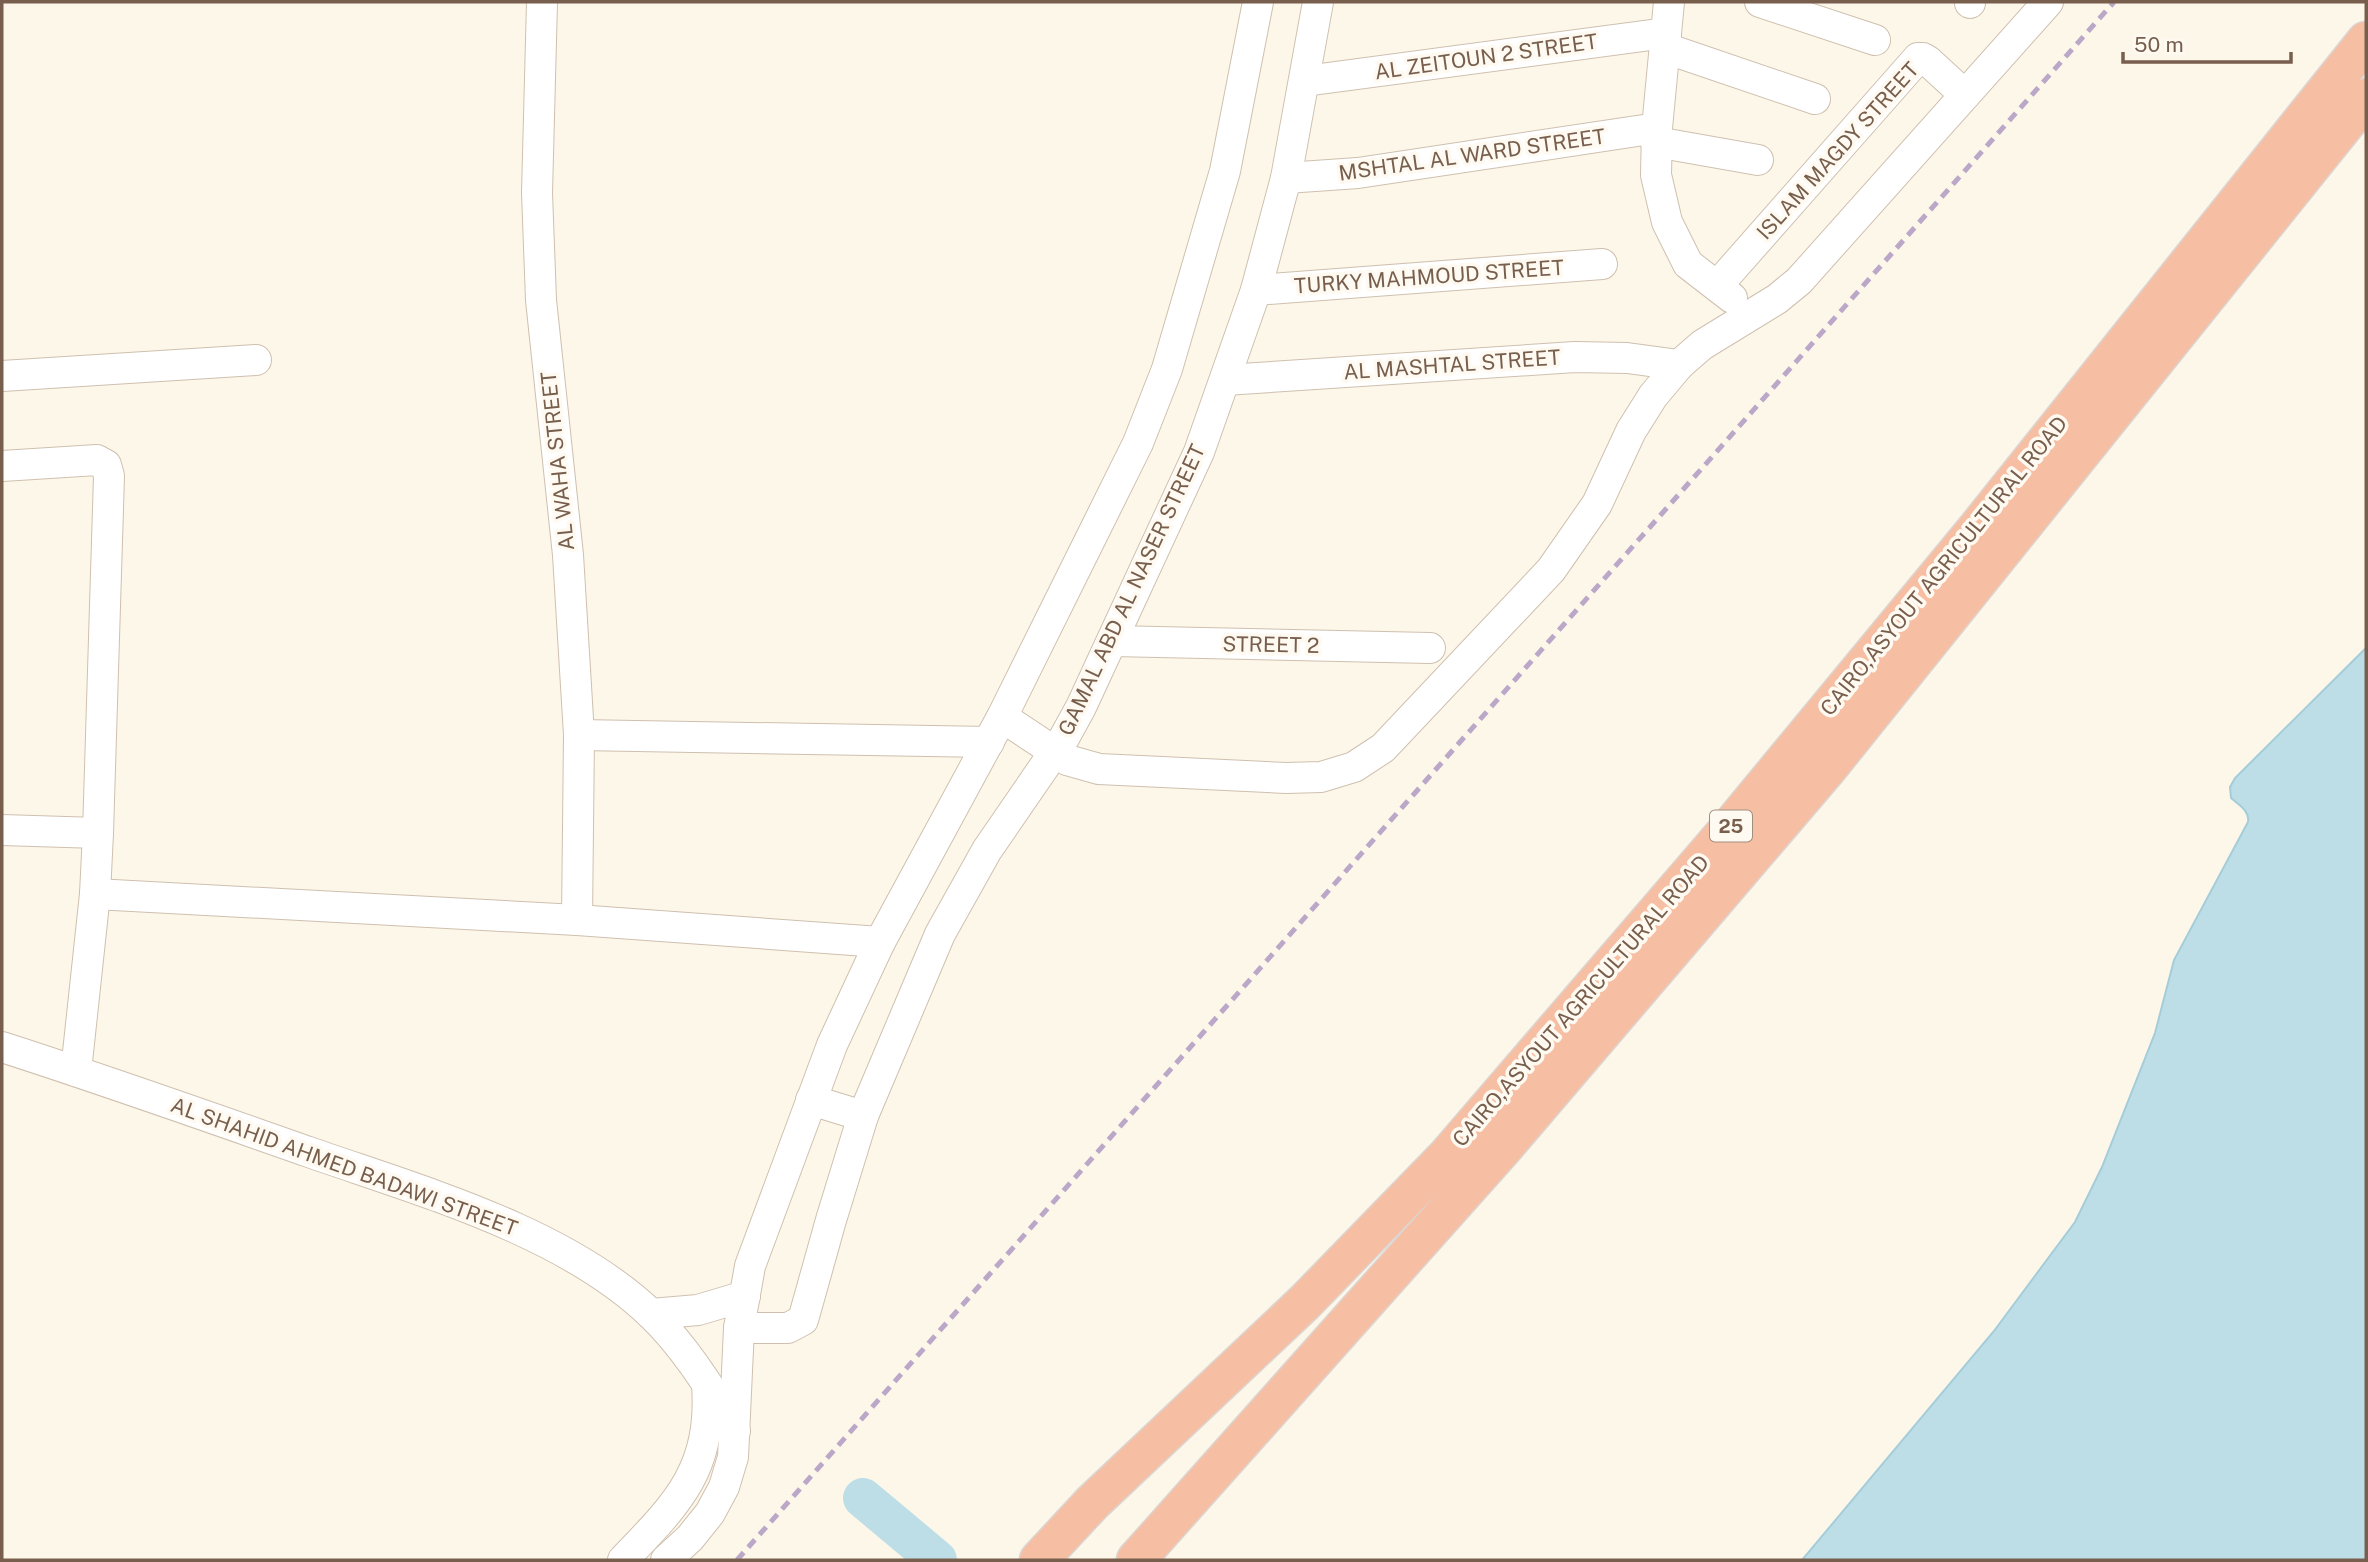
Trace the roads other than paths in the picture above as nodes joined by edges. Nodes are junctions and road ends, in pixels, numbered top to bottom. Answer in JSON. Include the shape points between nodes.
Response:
{"nodes":[{"id":1,"x":542,"y":2,"type":"edge"},
{"id":2,"x":1258,"y":2,"type":"edge"},
{"id":3,"x":1318,"y":2,"type":"edge"},
{"id":4,"x":1669,"y":2,"type":"edge"},
{"id":5,"x":1760,"y":2,"type":"edge"},
{"id":6,"x":2048,"y":2,"type":"edge"},
{"id":7,"x":1666,"y":40,"type":"junction"},
{"id":8,"x":1875,"y":40,"type":"dead end"},
{"id":9,"x":2366,"y":41,"type":"edge"},
{"id":10,"x":1305,"y":81,"type":"junction"},
{"id":11,"x":1965,"y":95,"type":"junction"},
{"id":12,"x":2366,"y":98,"type":"edge"},
{"id":13,"x":1815,"y":99,"type":"dead end"},
{"id":14,"x":1657,"y":135,"type":"junction"},
{"id":15,"x":1758,"y":160,"type":"dead end"},
{"id":16,"x":1286,"y":178,"type":"junction"},
{"id":17,"x":1602,"y":264,"type":"dead end"},
{"id":18,"x":1717,"y":286,"type":"junction"},
{"id":19,"x":1256,"y":290,"type":"junction"},
{"id":20,"x":1753,"y":315,"type":"junction"},
{"id":21,"x":256,"y":360,"type":"dead end"},
{"id":22,"x":1679,"y":365,"type":"junction"},
{"id":23,"x":2,"y":376,"type":"edge"},
{"id":24,"x":1225,"y":380,"type":"junction"},
{"id":25,"x":2,"y":466,"type":"edge"},
{"id":26,"x":1112,"y":641,"type":"junction"},
{"id":27,"x":1430,"y":648,"type":"dead end"},
{"id":28,"x":996,"y":730,"type":"junction"},
{"id":29,"x":579,"y":735,"type":"junction"},
{"id":30,"x":1055,"y":751,"type":"junction"},
{"id":31,"x":2,"y":830,"type":"edge"},
{"id":32,"x":98,"y":833,"type":"junction"},
{"id":33,"x":95,"y":894,"type":"junction"},
{"id":34,"x":577,"y":920,"type":"junction"},
{"id":35,"x":880,"y":942,"type":"junction"},
{"id":36,"x":2,"y":1047,"type":"edge"},
{"id":37,"x":76,"y":1071,"type":"junction"},
{"id":38,"x":811,"y":1100,"type":"junction"},
{"id":39,"x":863,"y":1116,"type":"junction"},
{"id":40,"x":745,"y":1296,"type":"junction"},
{"id":41,"x":651,"y":1314,"type":"junction"},
{"id":42,"x":739,"y":1328,"type":"junction"},
{"id":43,"x":707,"y":1384,"type":"junction"},
{"id":44,"x":736,"y":1431,"type":"junction"},
{"id":45,"x":623,"y":1560,"type":"edge"},
{"id":46,"x":666,"y":1560,"type":"edge"},
{"id":47,"x":1039,"y":1560,"type":"edge"},
{"id":48,"x":1136,"y":1560,"type":"edge"}],
"edges":[{"from":1,"to":29,"type":"street","name":"AL WAHA STREET","via":[[537,193],[541,300],[568,555]]},
{"from":2,"to":28,"type":"street","via":[[1225,171],[1167,369],[1138,443]]},
{"from":3,"to":10,"type":"street","name":"GAMAL ABD AL NASER STREET"},
{"from":4,"to":7,"type":"street"},
{"from":5,"to":8,"type":"street"},
{"from":6,"to":11,"type":"street"},
{"from":7,"to":10,"type":"street","name":"AL ZEITOUN 2 STREET"},
{"from":7,"to":13,"type":"street"},
{"from":7,"to":14,"type":"street"},
{"from":9,"to":47,"type":"highway","name":"CAIRO,ASYOUT AGRICULTURAL ROAD","number":"25","via":[[1952,559],[1731,826],[1447,1156],[1305,1303],[1092,1503]]},
{"from":10,"to":16,"type":"street","name":"GAMAL ABD AL NASER STREET"},
{"from":11,"to":18,"type":"street","name":"ISLAM MAGDY STREET","via":[[1928,61],[1918,58]]},
{"from":11,"to":20,"type":"street","via":[[1799,281]]},
{"from":12,"to":48,"type":"highway","name":"CAIRO,ASYOUT AGRICULTURAL ROAD","number":"25","via":[[1827,769],[1495,1157]]},
{"from":14,"to":15,"type":"street","name":"MSHTAL AL WARD STREET"},
{"from":14,"to":16,"type":"street","name":"MSHTAL AL WARD STREET"},
{"from":14,"to":18,"type":"street","via":[[1656,175],[1667,222],[1688,264]]},
{"from":16,"to":19,"type":"street","name":"GAMAL ABD AL NASER STREET"},
{"from":17,"to":19,"type":"street","name":"TURKY MAHMOUD STREET"},
{"from":18,"to":20,"type":"street"},
{"from":19,"to":24,"type":"street","name":"GAMAL ABD AL NASER STREET"},
{"from":20,"to":22,"type":"street","via":[[1702,345]]},
{"from":21,"to":23,"type":"street"},
{"from":22,"to":24,"type":"street","name":"AL MASHTAL STREET","via":[[1575,357]]},
{"from":22,"to":30,"type":"street","via":[[1631,431],[1597,504],[1551,570],[1383,748],[1354,767],[1321,777],[1286,778],[1099,769]]},
{"from":24,"to":26,"type":"street","name":"GAMAL ABD AL NASER STREET","via":[[1199,452]]},
{"from":25,"to":32,"type":"street","via":[[97,460],[108,470]]},
{"from":26,"to":27,"type":"street","name":"STREET 2"},
{"from":26,"to":30,"type":"street","name":"GAMAL ABD AL NASER STREET"},
{"from":28,"to":29,"type":"street"},
{"from":28,"to":30,"type":"street"},
{"from":28,"to":35,"type":"street"},
{"from":29,"to":34,"type":"street","name":"AL WAHA STREET"},
{"from":30,"to":39,"type":"street","name":"GAMAL ABD AL NASER STREET","via":[[987,850],[940,934]]},
{"from":31,"to":32,"type":"street"},
{"from":32,"to":33,"type":"street"},
{"from":33,"to":34,"type":"street"},
{"from":33,"to":37,"type":"street"},
{"from":34,"to":35,"type":"street"},
{"from":35,"to":38,"type":"street"},
{"from":36,"to":37,"type":"street","name":"AL SHAHID AHMED BADAWI STREET"},
{"from":37,"to":41,"type":"street","name":"AL SHAHID AHMED BADAWI STREET","via":[[497,1220],[576,1260]]},
{"from":38,"to":39,"type":"street"},
{"from":38,"to":40,"type":"street","via":[[750,1266]]},
{"from":39,"to":42,"type":"street","name":"GAMAL ABD AL NASER STREET","via":[[803,1320],[788,1328]]},
{"from":40,"to":41,"type":"street","via":[[698,1310]]},
{"from":40,"to":42,"type":"street"},
{"from":41,"to":43,"type":"street","name":"AL SHAHID AHMED BADAWI STREET"},
{"from":42,"to":44,"type":"street"},
{"from":43,"to":44,"type":"street","name":"AL SHAHID AHMED BADAWI STREET"},
{"from":43,"to":45,"type":"street","via":[[708,1424],[689,1483],[663,1519]]},
{"from":44,"to":46,"type":"street","via":[[724,1487],[710,1513]]}]}
